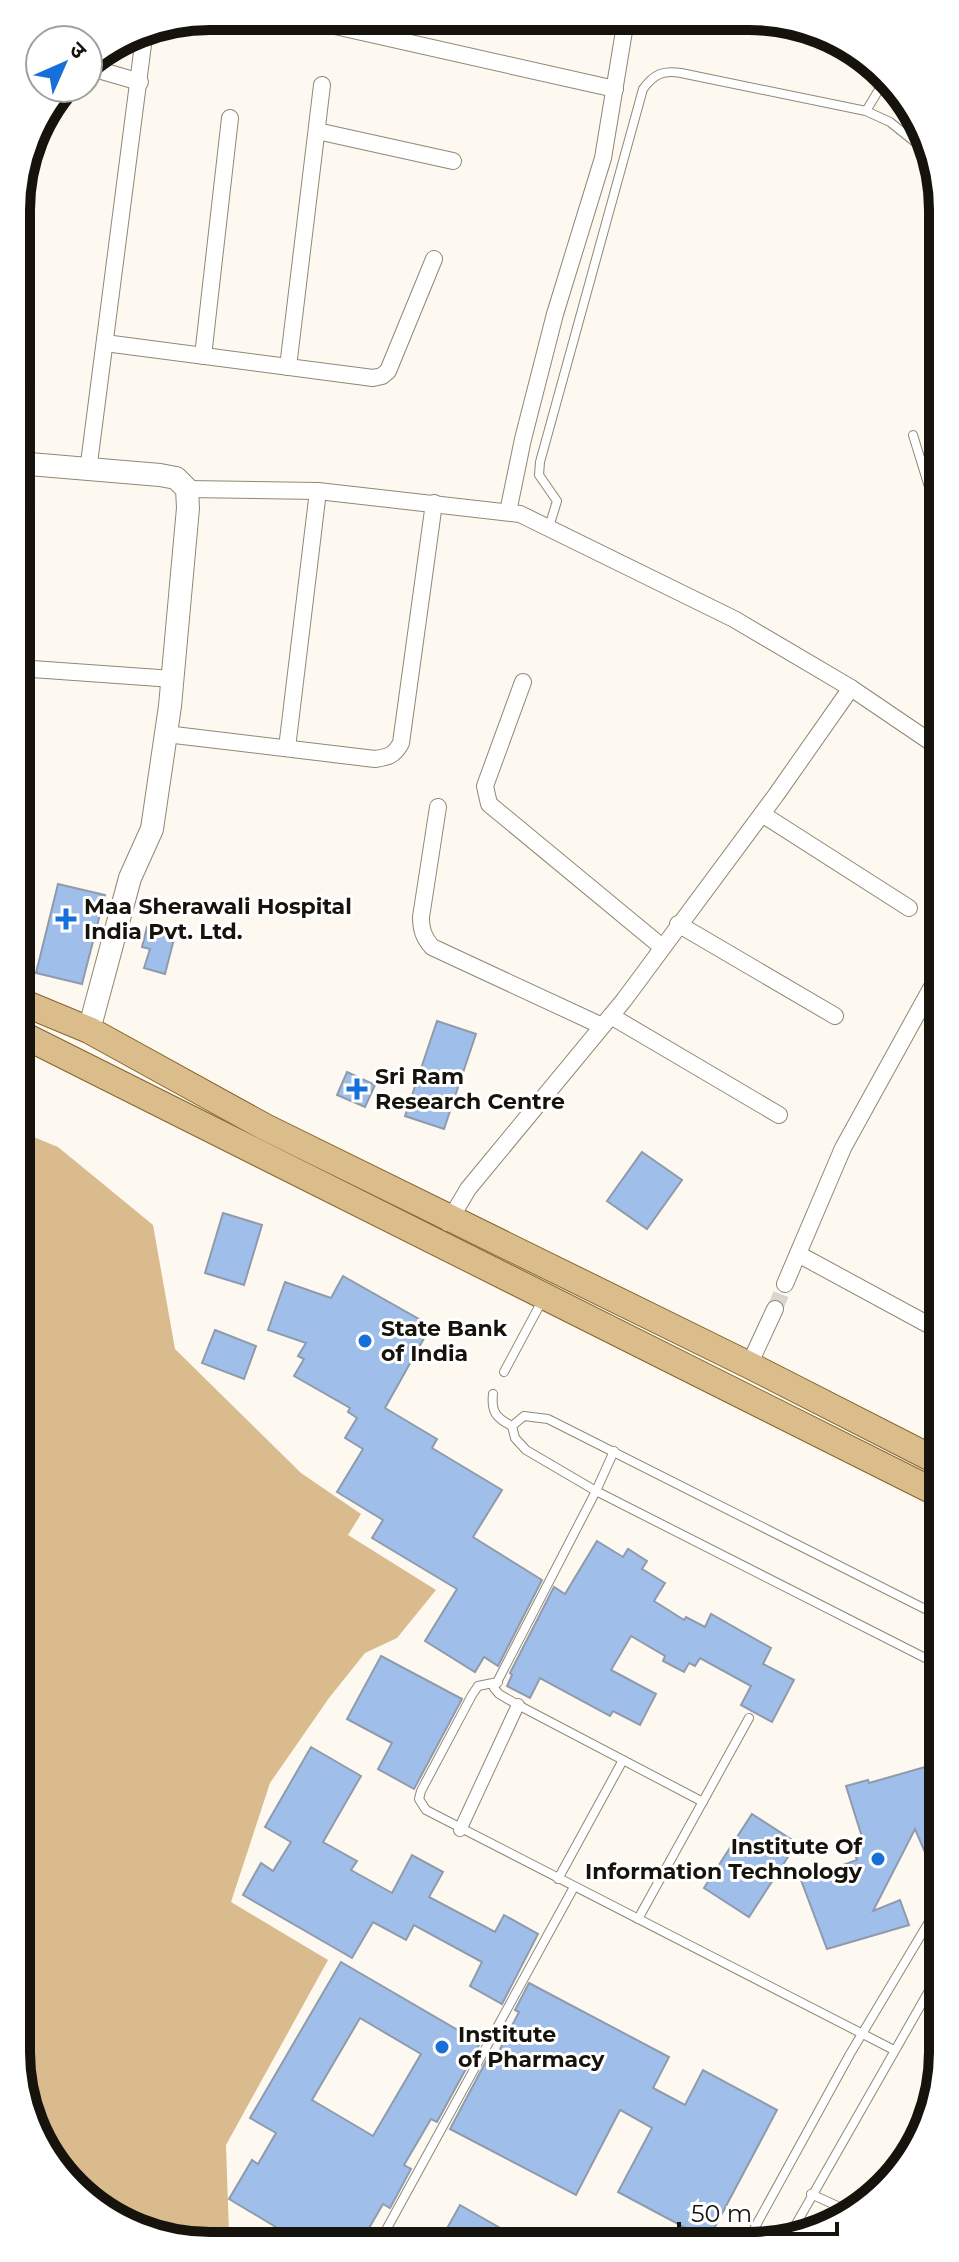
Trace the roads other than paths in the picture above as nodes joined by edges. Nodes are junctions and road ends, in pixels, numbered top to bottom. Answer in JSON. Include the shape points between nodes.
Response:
{"nodes":[{"id":1,"x":353,"y":30,"type":"edge"},
{"id":2,"x":624,"y":30,"type":"edge"},
{"id":3,"x":144,"y":43,"type":"edge"},
{"id":4,"x":104,"y":72,"type":"edge"},
{"id":5,"x":140,"y":82,"type":"junction"},
{"id":6,"x":322,"y":85,"type":"dead end"},
{"id":7,"x":880,"y":88,"type":"edge"},
{"id":8,"x":615,"y":89,"type":"junction"},
{"id":9,"x":866,"y":111,"type":"junction"},
{"id":10,"x":230,"y":118,"type":"dead end"},
{"id":11,"x":317,"y":131,"type":"junction"},
{"id":12,"x":916,"y":143,"type":"edge"},
{"id":13,"x":453,"y":161,"type":"dead end"},
{"id":14,"x":434,"y":259,"type":"dead end"},
{"id":15,"x":105,"y":343,"type":"junction"},
{"id":16,"x":203,"y":356,"type":"junction"},
{"id":17,"x":288,"y":367,"type":"junction"},
{"id":18,"x":913,"y":435,"type":"dead end"},
{"id":19,"x":30,"y":465,"type":"edge"},
{"id":20,"x":88,"y":471,"type":"junction"},
{"id":21,"x":929,"y":487,"type":"edge"},
{"id":22,"x":187,"y":489,"type":"junction"},
{"id":23,"x":318,"y":491,"type":"junction"},
{"id":24,"x":434,"y":503,"type":"junction"},
{"id":25,"x":508,"y":512,"type":"junction"},
{"id":26,"x":549,"y":527,"type":"junction"},
{"id":27,"x":30,"y":669,"type":"edge"},
{"id":28,"x":173,"y":679,"type":"junction"},
{"id":29,"x":523,"y":682,"type":"dead end"},
{"id":30,"x":851,"y":688,"type":"junction"},
{"id":31,"x":166,"y":734,"type":"junction"},
{"id":32,"x":929,"y":741,"type":"edge"},
{"id":33,"x":287,"y":748,"type":"junction"},
{"id":34,"x":438,"y":807,"type":"dead end"},
{"id":35,"x":762,"y":814,"type":"junction"},
{"id":36,"x":909,"y":908,"type":"dead end"},
{"id":37,"x":678,"y":924,"type":"junction"},
{"id":38,"x":662,"y":947,"type":"junction"},
{"id":39,"x":929,"y":997,"type":"edge"},
{"id":40,"x":30,"y":1006,"type":"edge"},
{"id":41,"x":835,"y":1016,"type":"dead end"},
{"id":42,"x":607,"y":1021,"type":"junction"},
{"id":43,"x":89,"y":1030,"type":"junction"},
{"id":44,"x":30,"y":1038,"type":"edge"},
{"id":45,"x":779,"y":1115,"type":"dead end"},
{"id":46,"x":451,"y":1218,"type":"junction"},
{"id":47,"x":435,"y":1243,"type":"junction"},
{"id":48,"x":798,"y":1254,"type":"junction"},
{"id":49,"x":785,"y":1284,"type":"tunnel mouth"},
{"id":50,"x":545,"y":1297,"type":"junction"},
{"id":51,"x":775,"y":1309,"type":"tunnel mouth"},
{"id":52,"x":929,"y":1325,"type":"edge"},
{"id":53,"x":749,"y":1365,"type":"junction"},
{"id":54,"x":504,"y":1372,"type":"dead end"},
{"id":55,"x":493,"y":1394,"type":"dead end"},
{"id":56,"x":512,"y":1426,"type":"junction"},
{"id":57,"x":614,"y":1451,"type":"junction"},
{"id":58,"x":929,"y":1457,"type":"edge"},
{"id":59,"x":929,"y":1489,"type":"edge"},
{"id":60,"x":596,"y":1491,"type":"junction"},
{"id":61,"x":929,"y":1611,"type":"edge"},
{"id":62,"x":929,"y":1660,"type":"edge"},
{"id":63,"x":498,"y":1682,"type":"junction"},
{"id":64,"x":518,"y":1705,"type":"junction"},
{"id":65,"x":749,"y":1718,"type":"dead end"},
{"id":66,"x":623,"y":1760,"type":"junction"},
{"id":67,"x":703,"y":1802,"type":"junction"},
{"id":68,"x":460,"y":1830,"type":"junction"},
{"id":69,"x":558,"y":1879,"type":"junction"},
{"id":70,"x":574,"y":1887,"type":"junction"},
{"id":71,"x":638,"y":1919,"type":"junction"},
{"id":72,"x":929,"y":1922,"type":"edge"},
{"id":73,"x":929,"y":1990,"type":"edge"},
{"id":74,"x":862,"y":2033,"type":"junction"},
{"id":75,"x":894,"y":2050,"type":"junction"},
{"id":76,"x":811,"y":2194,"type":"junction"},
{"id":77,"x":840,"y":2207,"type":"edge"},
{"id":78,"x":794,"y":2226,"type":"edge"},
{"id":79,"x":385,"y":2232,"type":"edge"},
{"id":80,"x":753,"y":2232,"type":"edge"}],
"edges":[{"from":1,"to":8,"type":"street"},
{"from":2,"to":8,"type":"street"},
{"from":3,"to":5,"type":"street"},
{"from":4,"to":5,"type":"street"},
{"from":5,"to":15,"type":"street"},
{"from":6,"to":11,"type":"street"},
{"from":7,"to":9,"type":"lane"},
{"from":8,"to":25,"type":"street","via":[[603,158],[555,314]]},
{"from":9,"to":12,"type":"lane"},
{"from":9,"to":26,"type":"lane","via":[[681,73],[666,71],[652,77],[643,89],[540,462],[539,475],[557,501]]},
{"from":10,"to":16,"type":"street"},
{"from":11,"to":13,"type":"street"},
{"from":11,"to":17,"type":"street"},
{"from":14,"to":17,"type":"street","via":[[382,376]]},
{"from":15,"to":16,"type":"street"},
{"from":15,"to":20,"type":"street"},
{"from":16,"to":17,"type":"street"},
{"from":18,"to":21,"type":"lane"},
{"from":19,"to":20,"type":"street"},
{"from":20,"to":22,"type":"street","via":[[160,475],[176,478]]},
{"from":22,"to":23,"type":"street"},
{"from":22,"to":28,"type":"street"},
{"from":23,"to":24,"type":"street"},
{"from":23,"to":33,"type":"street"},
{"from":24,"to":25,"type":"street"},
{"from":24,"to":33,"type":"street","via":[[396,753],[375,759]]},
{"from":25,"to":26,"type":"street"},
{"from":26,"to":30,"type":"street","via":[[734,619]]},
{"from":27,"to":28,"type":"street"},
{"from":28,"to":31,"type":"street"},
{"from":29,"to":38,"type":"street","via":[[485,786],[489,804]]},
{"from":30,"to":32,"type":"street"},
{"from":30,"to":35,"type":"street"},
{"from":31,"to":33,"type":"street"},
{"from":31,"to":43,"type":"street","via":[[152,829],[130,878]]},
{"from":34,"to":42,"type":"street","via":[[421,917],[426,941]]},
{"from":35,"to":36,"type":"street"},
{"from":35,"to":37,"type":"street"},
{"from":37,"to":38,"type":"street"},
{"from":37,"to":41,"type":"street"},
{"from":38,"to":42,"type":"street"},
{"from":39,"to":48,"type":"street","via":[[843,1148]]},
{"from":40,"to":43,"type":"main road"},
{"from":42,"to":45,"type":"street"},
{"from":42,"to":46,"type":"street","via":[[468,1189]]},
{"from":43,"to":46,"type":"main road","via":[[265,1127]]},
{"from":44,"to":47,"type":"main road"},
{"from":46,"to":47,"type":"street"},
{"from":46,"to":53,"type":"main road"},
{"from":47,"to":50,"type":"main road"},
{"from":48,"to":49,"type":"street"},
{"from":48,"to":52,"type":"street"},
{"from":50,"to":54,"type":"lane"},
{"from":50,"to":59,"type":"main road"},
{"from":51,"to":53,"type":"street"},
{"from":53,"to":58,"type":"main road"},
{"from":55,"to":56,"type":"lane","via":[[498,1419]]},
{"from":56,"to":57,"type":"lane","via":[[524,1416],[537,1416]]},
{"from":56,"to":60,"type":"lane","via":[[526,1450]]},
{"from":57,"to":60,"type":"lane"},
{"from":57,"to":61,"type":"lane"},
{"from":60,"to":62,"type":"lane"},
{"from":60,"to":63,"type":"lane"},
{"from":63,"to":64,"type":"lane","via":[[494,1688],[499,1694]]},
{"from":63,"to":68,"type":"lane","via":[[478,1686],[419,1799],[426,1810]]},
{"from":64,"to":66,"type":"lane"},
{"from":64,"to":68,"type":"street"},
{"from":65,"to":67,"type":"lane"},
{"from":66,"to":67,"type":"lane"},
{"from":66,"to":69,"type":"lane"},
{"from":67,"to":71,"type":"lane"},
{"from":68,"to":69,"type":"lane"},
{"from":69,"to":70,"type":"lane"},
{"from":70,"to":71,"type":"lane"},
{"from":70,"to":79,"type":"lane"},
{"from":71,"to":74,"type":"lane"},
{"from":72,"to":74,"type":"lane"},
{"from":73,"to":75,"type":"lane"},
{"from":74,"to":75,"type":"lane"},
{"from":74,"to":80,"type":"lane"},
{"from":75,"to":76,"type":"lane"},
{"from":76,"to":77,"type":"lane"},
{"from":76,"to":78,"type":"lane"}]}
